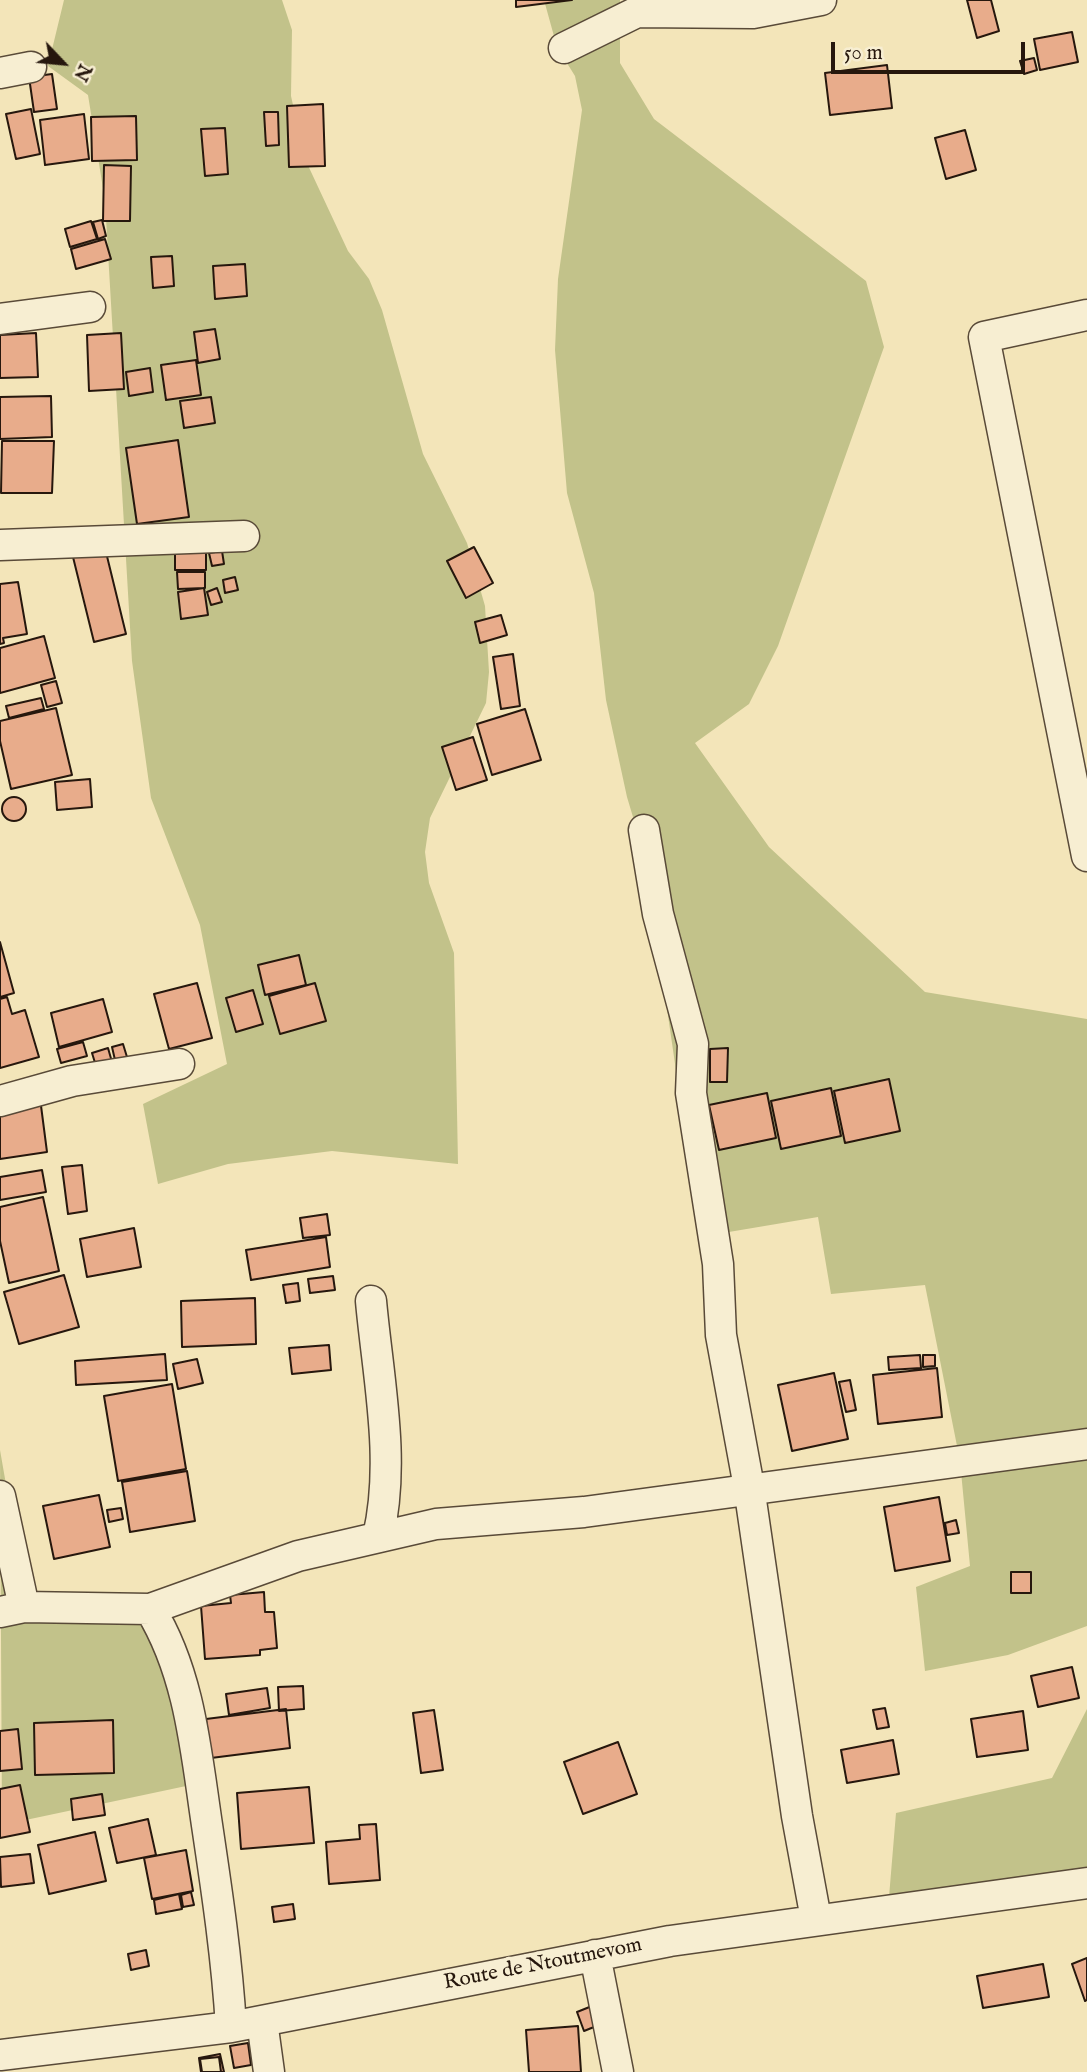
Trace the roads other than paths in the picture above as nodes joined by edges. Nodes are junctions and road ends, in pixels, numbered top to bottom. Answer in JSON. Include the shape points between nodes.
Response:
{"nodes":[{"id":1,"x":821,"y":0,"type":"edge"},
{"id":2,"x":564,"y":48,"type":"dead end"},
{"id":3,"x":31,"y":67,"type":"dead end"},
{"id":4,"x":0,"y":72,"type":"edge"},
{"id":5,"x":90,"y":307,"type":"dead end"},
{"id":6,"x":1087,"y":315,"type":"edge"},
{"id":7,"x":0,"y":319,"type":"edge"},
{"id":8,"x":244,"y":536,"type":"dead end"},
{"id":9,"x":0,"y":545,"type":"edge"},
{"id":10,"x":644,"y":830,"type":"dead end"},
{"id":11,"x":1087,"y":856,"type":"edge"},
{"id":12,"x":179,"y":1064,"type":"dead end"},
{"id":13,"x":0,"y":1101,"type":"edge"},
{"id":14,"x":371,"y":1301,"type":"dead end"},
{"id":15,"x":1087,"y":1444,"type":"edge"},
{"id":16,"x":749,"y":1487,"type":"junction"},
{"id":17,"x":0,"y":1496,"type":"edge"},
{"id":18,"x":378,"y":1537,"type":"junction"},
{"id":19,"x":12,"y":1609,"type":"edge"},
{"id":20,"x":150,"y":1609,"type":"junction"},
{"id":21,"x":1087,"y":1882,"type":"edge"},
{"id":22,"x":816,"y":1920,"type":"junction"},
{"id":23,"x":595,"y":1955,"type":"junction"},
{"id":24,"x":262,"y":2021,"type":"junction"},
{"id":25,"x":231,"y":2027,"type":"junction"},
{"id":26,"x":14,"y":2060,"type":"edge"},
{"id":27,"x":268,"y":2062,"type":"edge"},
{"id":28,"x":294,"y":2072,"type":"edge"},
{"id":29,"x":618,"y":2072,"type":"edge"}],
"edges":[{"from":1,"to":2,"type":"street","via":[[753,13],[637,12]]},
{"from":3,"to":4,"type":"street"},
{"from":5,"to":7,"type":"street"},
{"from":6,"to":11,"type":"street","via":[[984,337]]},
{"from":8,"to":9,"type":"street"},
{"from":10,"to":16,"type":"street","via":[[658,914],[693,1044],[691,1093],[718,1264],[721,1335]]},
{"from":12,"to":13,"type":"street","via":[[72,1082]]},
{"from":14,"to":18,"type":"street","via":[[386,1475]]},
{"from":15,"to":16,"type":"street"},
{"from":16,"to":18,"type":"street","via":[[584,1511],[436,1524]]},
{"from":16,"to":22,"type":"street"},
{"from":17,"to":19,"type":"street"},
{"from":18,"to":20,"type":"street","via":[[298,1556]]},
{"from":19,"to":20,"type":"street"},
{"from":20,"to":25,"type":"street","via":[[190,1710]]},
{"from":21,"to":22,"type":"street","name":"Route de Ntoutmevom"},
{"from":22,"to":23,"type":"street","name":"Route de Ntoutmevom"},
{"from":23,"to":24,"type":"street","name":"Route de Ntoutmevom"},
{"from":23,"to":29,"type":"street"},
{"from":24,"to":25,"type":"street","name":"Route de Ntoutmevom"},
{"from":24,"to":27,"type":"street"},
{"from":25,"to":26,"type":"street","name":"Route de Ntoutmevom"},
{"from":27,"to":28,"type":"street"}]}
